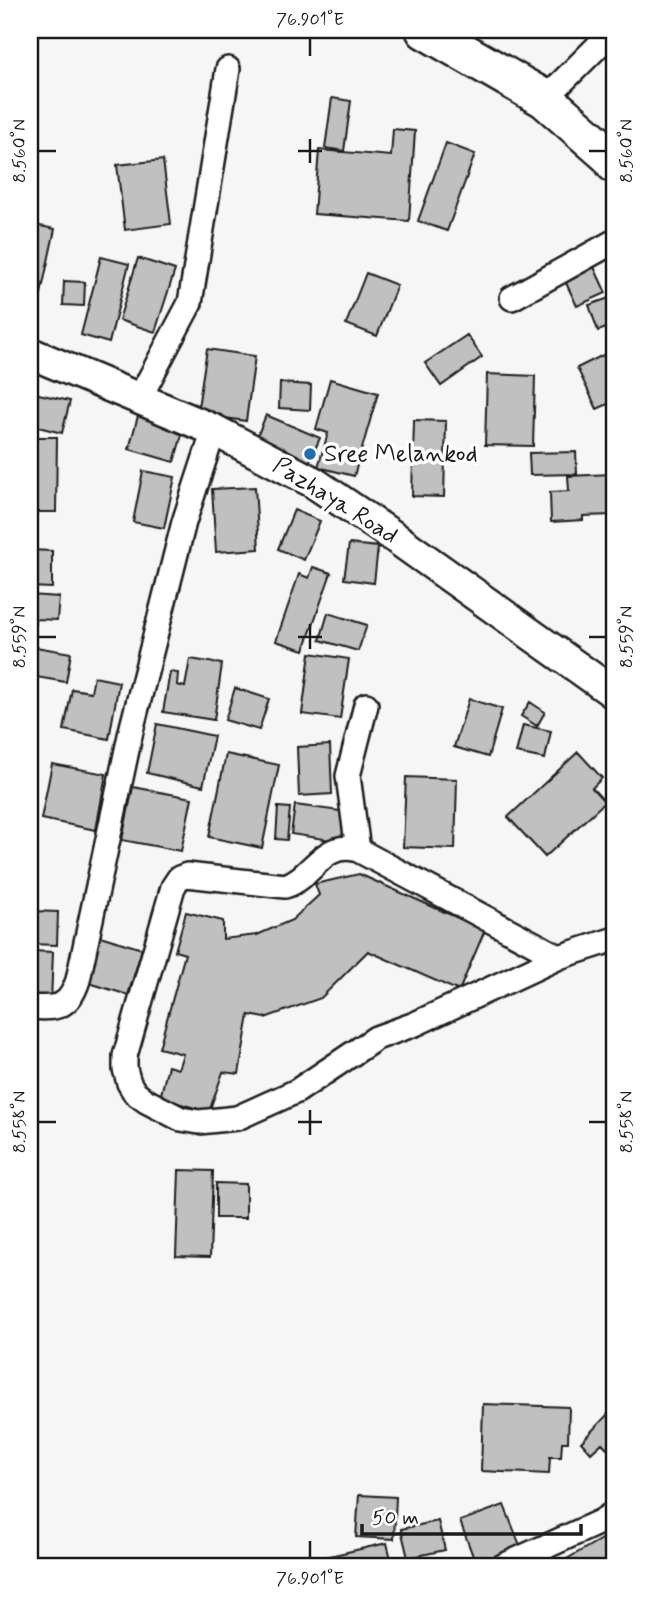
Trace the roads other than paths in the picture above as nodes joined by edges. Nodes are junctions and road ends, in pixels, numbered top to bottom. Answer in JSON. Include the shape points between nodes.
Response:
{"nodes":[{"id":1,"x":425,"y":30,"type":"edge"},
{"id":2,"x":614,"y":30,"type":"edge"},
{"id":3,"x":228,"y":69,"type":"dead end"},
{"id":4,"x":545,"y":99,"type":"junction"},
{"id":5,"x":615,"y":164,"type":"edge"},
{"id":6,"x":615,"y":241,"type":"edge"},
{"id":7,"x":512,"y":298,"type":"dead end"},
{"id":8,"x":30,"y":353,"type":"edge"},
{"id":9,"x":139,"y":399,"type":"junction"},
{"id":10,"x":214,"y":430,"type":"junction"},
{"id":11,"x":615,"y":694,"type":"edge"},
{"id":12,"x":366,"y":705,"type":"dead end"},
{"id":13,"x":358,"y":850,"type":"junction"},
{"id":14,"x":615,"y":939,"type":"edge"},
{"id":15,"x":559,"y":957,"type":"junction"},
{"id":16,"x":30,"y":1007,"type":"edge"},
{"id":17,"x":615,"y":1512,"type":"edge"},
{"id":18,"x":501,"y":1567,"type":"edge"}],
"edges":[{"from":1,"to":4,"type":"main road"},
{"from":2,"to":4,"type":"street"},
{"from":3,"to":9,"type":"street","via":[[190,303]]},
{"from":4,"to":5,"type":"main road"},
{"from":6,"to":7,"type":"street"},
{"from":8,"to":9,"type":"street","name":"Pazhaya Road"},
{"from":9,"to":10,"type":"street","name":"Pazhaya Road"},
{"from":10,"to":11,"type":"street","name":"Pazhaya Road","via":[[313,482]]},
{"from":10,"to":16,"type":"street","via":[[184,522],[131,731],[78,980],[61,1005]]},
{"from":12,"to":13,"type":"street","via":[[348,776]]},
{"from":13,"to":15,"type":"street"},
{"from":13,"to":15,"type":"street","via":[[328,852],[285,886],[190,874],[176,882],[125,1056],[126,1076],[135,1093],[181,1119],[237,1118],[298,1091],[376,1038]]},
{"from":14,"to":15,"type":"street"},
{"from":17,"to":18,"type":"street"}]}
